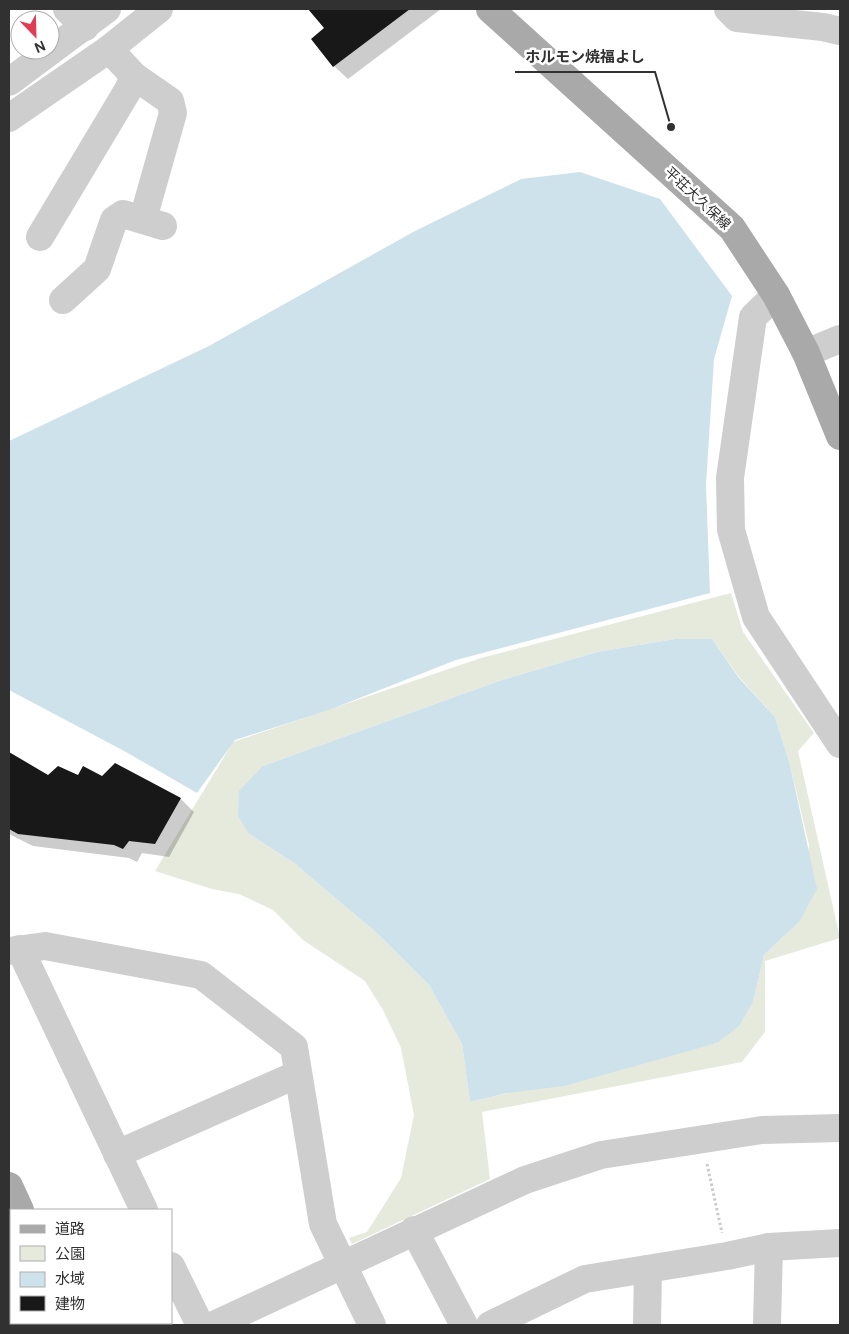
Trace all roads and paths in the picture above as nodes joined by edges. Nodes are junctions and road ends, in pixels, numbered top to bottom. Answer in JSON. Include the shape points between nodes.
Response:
{"nodes":[{"id":1,"x":108,"y":9,"type":"edge"},
{"id":2,"x":159,"y":9,"type":"edge"},
{"id":3,"x":490,"y":9,"type":"edge"},
{"id":4,"x":728,"y":9,"type":"edge"},
{"id":5,"x":76,"y":18,"type":"edge"},
{"id":6,"x":829,"y":22,"type":"edge"},
{"id":7,"x":109,"y":49,"type":"junction"},
{"id":8,"x":134,"y":76,"type":"junction"},
{"id":9,"x":9,"y":82,"type":"edge"},
{"id":10,"x":9,"y":118,"type":"edge"},
{"id":11,"x":40,"y":237,"type":"dead end"},
{"id":12,"x":776,"y":295,"type":"junction"},
{"id":13,"x":63,"y":300,"type":"dead end"},
{"id":14,"x":840,"y":339,"type":"edge"},
{"id":15,"x":806,"y":353,"type":"junction"},
{"id":16,"x":840,"y":436,"type":"edge"},
{"id":17,"x":840,"y":744,"type":"edge"},
{"id":18,"x":14,"y":950,"type":"edge"},
{"id":19,"x":298,"y":1074,"type":"junction"},
{"id":20,"x":840,"y":1128,"type":"edge"},
{"id":21,"x":702,"y":1139,"type":"junction"},
{"id":22,"x":117,"y":1154,"type":"junction"},
{"id":23,"x":9,"y":1186,"type":"edge"},
{"id":24,"x":20,"y":1209,"type":"edge"},
{"id":25,"x":144,"y":1209,"type":"edge"},
{"id":26,"x":414,"y":1230,"type":"junction"},
{"id":27,"x":840,"y":1243,"type":"edge"},
{"id":28,"x":769,"y":1247,"type":"junction"},
{"id":29,"x":727,"y":1256,"type":"junction"},
{"id":30,"x":342,"y":1265,"type":"junction"},
{"id":31,"x":172,"y":1268,"type":"edge"},
{"id":32,"x":648,"y":1269,"type":"junction"},
{"id":33,"x":200,"y":1325,"type":"edge"},
{"id":34,"x":214,"y":1325,"type":"edge"},
{"id":35,"x":372,"y":1325,"type":"edge"},
{"id":36,"x":464,"y":1325,"type":"edge"},
{"id":37,"x":490,"y":1325,"type":"edge"},
{"id":38,"x":647,"y":1325,"type":"edge"},
{"id":39,"x":767,"y":1325,"type":"edge"}],
"edges":[{"from":1,"to":5,"type":"street"},
{"from":2,"to":7,"type":"street"},
{"from":3,"to":12,"type":"main road","name":"平荘大久保線","via":[[732,228]]},
{"from":4,"to":6,"type":"street","via":[[737,18]]},
{"from":5,"to":9,"type":"street"},
{"from":7,"to":8,"type":"street"},
{"from":7,"to":10,"type":"street"},
{"from":8,"to":11,"type":"street"},
{"from":8,"to":13,"type":"street","via":[[170,101],[173,113],[153,223],[123,214],[114,220],[97,269]]},
{"from":12,"to":15,"type":"main road","name":"平荘大久保線"},
{"from":12,"to":17,"type":"street","via":[[753,317],[730,478],[731,530],[756,617]]},
{"from":14,"to":15,"type":"street"},
{"from":15,"to":16,"type":"main road","name":"平荘大久保線"},
{"from":18,"to":19,"type":"street","via":[[45,946],[201,975],[294,1047]]},
{"from":18,"to":22,"type":"street"},
{"from":19,"to":22,"type":"street"},
{"from":19,"to":30,"type":"street","via":[[324,1224]]},
{"from":20,"to":21,"type":"street","via":[[762,1130]]},
{"from":21,"to":26,"type":"street","via":[[601,1155],[525,1180]]},
{"from":21,"to":29,"type":"path"},
{"from":22,"to":25,"type":"street"},
{"from":23,"to":24,"type":"main road"},
{"from":26,"to":30,"type":"street"},
{"from":26,"to":36,"type":"street"},
{"from":27,"to":28,"type":"street"},
{"from":28,"to":29,"type":"street"},
{"from":28,"to":39,"type":"street"},
{"from":29,"to":32,"type":"street"},
{"from":30,"to":34,"type":"street"},
{"from":30,"to":35,"type":"street"},
{"from":31,"to":33,"type":"street"},
{"from":32,"to":37,"type":"street","via":[[585,1279]]},
{"from":32,"to":38,"type":"street"}]}
